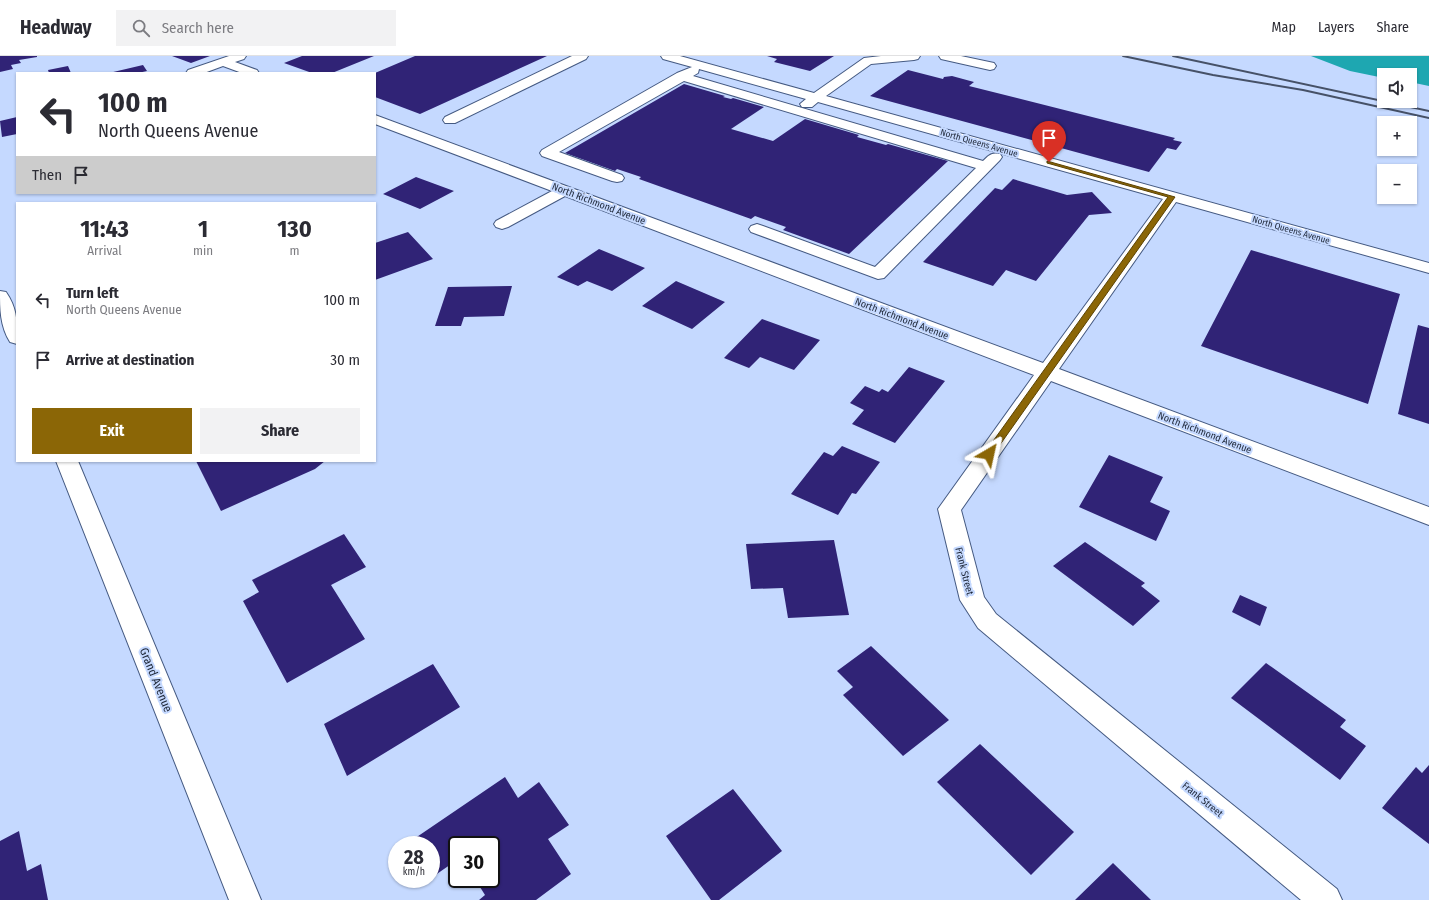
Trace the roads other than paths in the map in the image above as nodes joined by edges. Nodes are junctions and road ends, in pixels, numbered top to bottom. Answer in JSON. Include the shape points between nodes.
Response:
{"nodes":[{"id":1,"x":240,"y":56,"type":"edge"},
{"id":2,"x":582,"y":56,"type":"edge"},
{"id":3,"x":668,"y":56,"type":"edge"},
{"id":4,"x":914,"y":56,"type":"edge"},
{"id":5,"x":945,"y":56,"type":"edge"},
{"id":6,"x":224,"y":62,"type":"junction"},
{"id":7,"x":701,"y":65,"type":"junction"},
{"id":8,"x":990,"y":66,"type":"dead end"},
{"id":9,"x":195,"y":72,"type":"edge"},
{"id":10,"x":250,"y":72,"type":"edge"},
{"id":11,"x":681,"y":76,"type":"junction"},
{"id":12,"x":817,"y":98,"type":"junction"},
{"id":13,"x":797,"y":110,"type":"junction"},
{"id":14,"x":376,"y":119,"type":"edge"},
{"id":15,"x":450,"y":120,"type":"dead end"},
{"id":16,"x":1003,"y":149,"type":"junction"},
{"id":17,"x":986,"y":166,"type":"junction"},
{"id":18,"x":618,"y":178,"type":"dead end"},
{"id":19,"x":565,"y":190,"type":"junction"},
{"id":20,"x":1172,"y":197,"type":"junction"},
{"id":21,"x":502,"y":224,"type":"dead end"},
{"id":22,"x":757,"y":229,"type":"dead end"},
{"id":23,"x":1429,"y":268,"type":"edge"},
{"id":24,"x":0,"y":296,"type":"edge"},
{"id":25,"x":16,"y":336,"type":"edge"},
{"id":26,"x":1048,"y":373,"type":"junction"},
{"id":27,"x":67,"y":462,"type":"edge"},
{"id":28,"x":1429,"y":516,"type":"edge"},
{"id":29,"x":245,"y":900,"type":"edge"},
{"id":30,"x":1326,"y":900,"type":"edge"}],
"edges":[{"from":1,"to":6,"type":"street"},
{"from":2,"to":15,"type":"street"},
{"from":3,"to":7,"type":"street","name":"North Queens Avenue"},
{"from":4,"to":12,"type":"street","via":[[868,61]]},
{"from":5,"to":8,"type":"street"},
{"from":6,"to":9,"type":"street"},
{"from":6,"to":10,"type":"street"},
{"from":7,"to":11,"type":"street"},
{"from":7,"to":12,"type":"street","name":"North Queens Avenue"},
{"from":11,"to":13,"type":"street"},
{"from":11,"to":18,"type":"street","via":[[547,153]]},
{"from":12,"to":13,"type":"street"},
{"from":12,"to":16,"type":"street","name":"North Queens Avenue"},
{"from":13,"to":17,"type":"street"},
{"from":14,"to":19,"type":"street","name":"North Richmond Avenue"},
{"from":16,"to":17,"type":"street"},
{"from":16,"to":20,"type":"street","name":"North Queens Avenue"},
{"from":17,"to":22,"type":"street","via":[[878,274]]},
{"from":19,"to":21,"type":"street"},
{"from":19,"to":26,"type":"street","name":"North Richmond Avenue"},
{"from":20,"to":23,"type":"street","name":"North Queens Avenue"},
{"from":20,"to":26,"type":"street","name":"Frank Street"},
{"from":24,"to":25,"type":"street"},
{"from":26,"to":28,"type":"street","name":"North Richmond Avenue"},
{"from":26,"to":30,"type":"street","name":"Frank Street","via":[[949,509],[972,600],[987,621]]},
{"from":27,"to":29,"type":"street","name":"Grand Avenue"}]}
